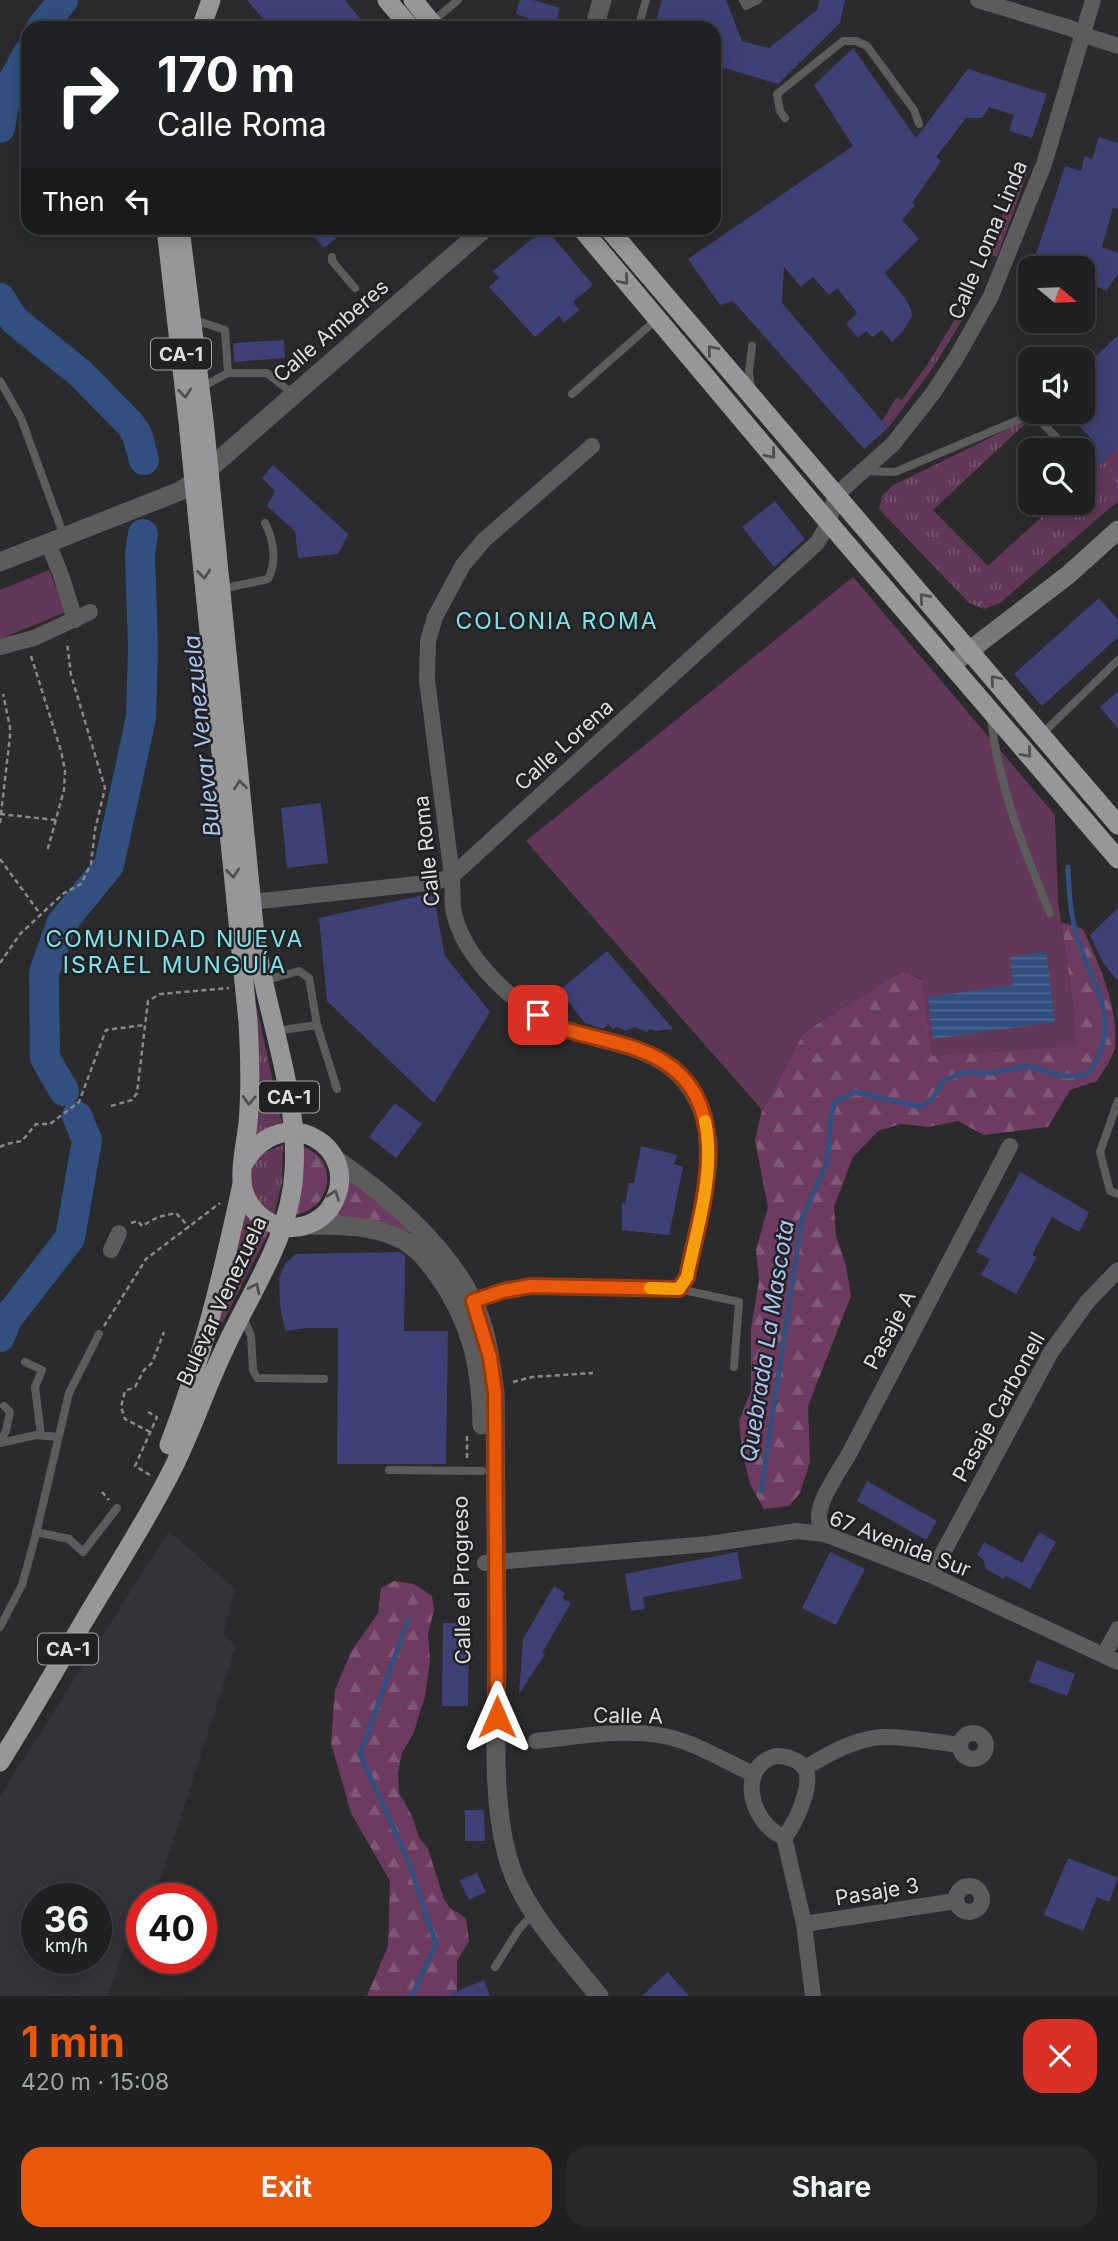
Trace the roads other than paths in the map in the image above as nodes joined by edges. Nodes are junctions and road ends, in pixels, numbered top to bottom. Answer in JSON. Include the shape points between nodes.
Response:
{"nodes":[{"id":1,"x":197,"y":0,"type":"edge"},
{"id":2,"x":211,"y":0,"type":"edge"},
{"id":3,"x":387,"y":0,"type":"edge"},
{"id":4,"x":412,"y":0,"type":"edge"},
{"id":5,"x":458,"y":0,"type":"edge"},
{"id":6,"x":602,"y":0,"type":"edge"},
{"id":7,"x":646,"y":0,"type":"edge"},
{"id":8,"x":743,"y":0,"type":"edge"},
{"id":9,"x":758,"y":0,"type":"edge"},
{"id":10,"x":978,"y":0,"type":"edge"},
{"id":11,"x":1093,"y":0,"type":"edge"},
{"id":12,"x":1002,"y":3,"type":"edge"},
{"id":13,"x":190,"y":21,"type":"edge"},
{"id":14,"x":204,"y":21,"type":"edge"},
{"id":15,"x":405,"y":21,"type":"edge"},
{"id":16,"x":430,"y":21,"type":"edge"},
{"id":17,"x":438,"y":21,"type":"edge"},
{"id":18,"x":596,"y":21,"type":"edge"},
{"id":19,"x":640,"y":21,"type":"edge"},
{"id":20,"x":1084,"y":35,"type":"junction"},
{"id":21,"x":1118,"y":46,"type":"edge"},
{"id":22,"x":785,"y":118,"type":"dead end"},
{"id":23,"x":919,"y":124,"type":"dead end"},
{"id":24,"x":167,"y":235,"type":"edge"},
{"id":25,"x":181,"y":235,"type":"edge"},
{"id":26,"x":471,"y":235,"type":"edge"},
{"id":27,"x":587,"y":235,"type":"edge"},
{"id":28,"x":614,"y":235,"type":"edge"},
{"id":29,"x":332,"y":257,"type":"dead end"},
{"id":30,"x":355,"y":288,"type":"dead end"},
{"id":31,"x":192,"y":319,"type":"junction"},
{"id":32,"x":657,"y":319,"type":"junction"},
{"id":33,"x":752,"y":346,"type":"dead end"},
{"id":34,"x":228,"y":373,"type":"junction"},
{"id":35,"x":0,"y":381,"type":"edge"},
{"id":36,"x":200,"y":388,"type":"junction"},
{"id":37,"x":293,"y":394,"type":"junction"},
{"id":38,"x":572,"y":394,"type":"dead end"},
{"id":39,"x":758,"y":405,"type":"junction"},
{"id":40,"x":1057,"y":438,"type":"edge"},
{"id":41,"x":592,"y":446,"type":"dead end"},
{"id":42,"x":865,"y":471,"type":"junction"},
{"id":43,"x":202,"y":476,"type":"junction"},
{"id":44,"x":835,"y":496,"type":"junction"},
{"id":45,"x":265,"y":523,"type":"dead end"},
{"id":46,"x":829,"y":523,"type":"junction"},
{"id":47,"x":1118,"y":530,"type":"edge"},
{"id":48,"x":56,"y":540,"type":"junction"},
{"id":49,"x":0,"y":562,"type":"edge"},
{"id":50,"x":220,"y":589,"type":"junction"},
{"id":51,"x":90,"y":612,"type":"dead end"},
{"id":52,"x":70,"y":622,"type":"junction"},
{"id":53,"x":0,"y":647,"type":"edge"},
{"id":54,"x":968,"y":649,"type":"junction"},
{"id":55,"x":1118,"y":660,"type":"edge"},
{"id":56,"x":952,"y":664,"type":"junction"},
{"id":57,"x":990,"y":709,"type":"junction"},
{"id":58,"x":1041,"y":735,"type":"junction"},
{"id":59,"x":1118,"y":825,"type":"edge"},
{"id":60,"x":1118,"y":859,"type":"edge"},
{"id":61,"x":452,"y":876,"type":"junction"},
{"id":62,"x":252,"y":902,"type":"junction"},
{"id":63,"x":1050,"y":913,"type":"dead end"},
{"id":64,"x":253,"y":984,"type":"junction"},
{"id":65,"x":317,"y":1025,"type":"junction"},
{"id":66,"x":273,"y":1031,"type":"junction"},
{"id":67,"x":337,"y":1088,"type":"dead end"},
{"id":68,"x":1118,"y":1101,"type":"edge"},
{"id":69,"x":294,"y":1131,"type":"junction"},
{"id":70,"x":1010,"y":1146,"type":"dead end"},
{"id":71,"x":334,"y":1158,"type":"junction"},
{"id":72,"x":244,"y":1163,"type":"junction"},
{"id":73,"x":242,"y":1183,"type":"junction"},
{"id":74,"x":1118,"y":1194,"type":"edge"},
{"id":75,"x":308,"y":1225,"type":"junction"},
{"id":76,"x":282,"y":1227,"type":"junction"},
{"id":77,"x":119,"y":1233,"type":"road end"},
{"id":78,"x":111,"y":1250,"type":"dead end"},
{"id":79,"x":1118,"y":1270,"type":"edge"},
{"id":80,"x":679,"y":1289,"type":"junction"},
{"id":81,"x":466,"y":1303,"type":"junction"},
{"id":82,"x":242,"y":1314,"type":"junction"},
{"id":83,"x":99,"y":1334,"type":"road end"},
{"id":84,"x":24,"y":1362,"type":"dead end"},
{"id":85,"x":734,"y":1367,"type":"dead end"},
{"id":86,"x":324,"y":1379,"type":"dead end"},
{"id":87,"x":4,"y":1406,"type":"dead end"},
{"id":88,"x":41,"y":1435,"type":"junction"},
{"id":89,"x":58,"y":1437,"type":"junction"},
{"id":90,"x":0,"y":1443,"type":"edge"},
{"id":91,"x":389,"y":1470,"type":"dead end"},
{"id":92,"x":482,"y":1471,"type":"junction"},
{"id":93,"x":117,"y":1508,"type":"dead end"},
{"id":94,"x":36,"y":1532,"type":"junction"},
{"id":95,"x":825,"y":1534,"type":"junction"},
{"id":96,"x":491,"y":1562,"type":"junction"},
{"id":97,"x":931,"y":1575,"type":"junction"},
{"id":98,"x":0,"y":1627,"type":"edge"},
{"id":99,"x":1118,"y":1629,"type":"edge"},
{"id":100,"x":1111,"y":1658,"type":"edge"},
{"id":101,"x":0,"y":1740,"type":"edge"},
{"id":102,"x":536,"y":1741,"type":"dead end"},
{"id":103,"x":960,"y":1745,"type":"dead end"},
{"id":104,"x":0,"y":1762,"type":"edge"},
{"id":105,"x":805,"y":1768,"type":"junction"},
{"id":106,"x":753,"y":1774,"type":"junction"},
{"id":107,"x":784,"y":1837,"type":"junction"},
{"id":108,"x":956,"y":1901,"type":"dead end"},
{"id":109,"x":530,"y":1917,"type":"junction"},
{"id":110,"x":804,"y":1924,"type":"junction"},
{"id":111,"x":495,"y":1966,"type":"dead end"},
{"id":112,"x":585,"y":1996,"type":"edge"},
{"id":113,"x":599,"y":1996,"type":"edge"},
{"id":114,"x":813,"y":1996,"type":"edge"}],
"edges":[{"from":1,"to":13,"type":"highway"},
{"from":2,"to":14,"type":"highway"},
{"from":3,"to":15,"type":"highway"},
{"from":4,"to":16,"type":"highway"},
{"from":5,"to":17,"type":"lane"},
{"from":6,"to":18,"type":"street"},
{"from":7,"to":19,"type":"lane"},
{"from":8,"to":9,"type":"lane","via":[[746,6]]},
{"from":10,"to":12,"type":"street"},
{"from":11,"to":20,"type":"street","name":"Calle Loma Linda"},
{"from":12,"to":20,"type":"street"},
{"from":20,"to":21,"type":"street"},
{"from":20,"to":42,"type":"street","name":"Calle Loma Linda","via":[[1046,158],[991,296],[933,393]]},
{"from":22,"to":23,"type":"lane","via":[[779,111],[777,93],[843,41],[856,41],[867,46],[914,110]]},
{"from":24,"to":43,"type":"highway","name":"Bulevar Venezuela","number":"CA-1","one_way":true},
{"from":25,"to":31,"type":"highway","name":"Bulevar Venezuela","number":"CA-1"},
{"from":26,"to":37,"type":"street","name":"Calle Amberes"},
{"from":27,"to":32,"type":"highway","one_way":true},
{"from":39,"to":28,"type":"highway","one_way":true},
{"from":29,"to":30,"type":"lane"},
{"from":31,"to":34,"type":"lane","via":[[225,330]]},
{"from":31,"to":36,"type":"highway","name":"Bulevar Venezuela","number":"CA-1"},
{"from":32,"to":38,"type":"lane"},
{"from":32,"to":46,"type":"highway","one_way":true},
{"from":33,"to":39,"type":"lane","via":[[750,387]]},
{"from":34,"to":36,"type":"lane"},
{"from":34,"to":37,"type":"lane","via":[[267,373]]},
{"from":35,"to":48,"type":"lane","via":[[21,418]]},
{"from":36,"to":43,"type":"highway","name":"Bulevar Venezuela","number":"CA-1"},
{"from":37,"to":43,"type":"street","name":"Calle Amberes"},
{"from":39,"to":44,"type":"highway"},
{"from":40,"to":42,"type":"lane","via":[[1037,417],[1023,418],[895,472]]},
{"from":41,"to":61,"type":"street","name":"Calle Roma","via":[[484,540],[463,565],[435,617],[428,641],[426,680]]},
{"from":42,"to":44,"type":"street","name":"Calle Loma Linda"},
{"from":43,"to":48,"type":"street","name":"Calle Amberes","via":[[180,491]]},
{"from":43,"to":50,"type":"highway","name":"Bulevar Venezuela","number":"CA-1"},
{"from":43,"to":64,"type":"highway","name":"Bulevar Venezuela","number":"CA-1","one_way":true},
{"from":44,"to":46,"type":"street","name":"Calle Lorena"},
{"from":54,"to":44,"type":"highway","one_way":true},
{"from":45,"to":50,"type":"lane","via":[[273,551],[268,579]]},
{"from":46,"to":56,"type":"highway"},
{"from":46,"to":61,"type":"street","name":"Calle Lorena","via":[[817,543]]},
{"from":47,"to":54,"type":"main road","via":[[1038,599]]},
{"from":48,"to":49,"type":"street","name":"Calle Amberes"},
{"from":48,"to":52,"type":"street"},
{"from":62,"to":50,"type":"highway","name":"Bulevar Venezuela","number":"CA-1","one_way":true},
{"from":51,"to":52,"type":"street"},
{"from":52,"to":53,"type":"street"},
{"from":54,"to":56,"type":"main road"},
{"from":58,"to":54,"type":"highway","one_way":true},
{"from":55,"to":58,"type":"lane"},
{"from":56,"to":57,"type":"highway"},
{"from":57,"to":60,"type":"highway","one_way":true},
{"from":57,"to":63,"type":"lane","via":[[1006,796]]},
{"from":58,"to":59,"type":"highway"},
{"from":61,"to":62,"type":"street","name":"Calle Lorena","via":[[436,882]]},
{"from":61,"to":80,"type":"street","name":"Calle Roma","via":[[453,909],[464,941],[514,999],[564,1029],[665,1062],[688,1084],[703,1114],[709,1142],[706,1185],[687,1277]]},
{"from":62,"to":64,"type":"highway","name":"Bulevar Venezuela","number":"CA-1"},
{"from":64,"to":65,"type":"lane","via":[[304,973],[309,978]]},
{"from":64,"to":66,"type":"highway","name":"Bulevar Venezuela","number":"CA-1"},
{"from":64,"to":72,"type":"highway","name":"Bulevar Venezuela","number":"CA-1","one_way":true},
{"from":65,"to":66,"type":"lane"},
{"from":65,"to":67,"type":"lane"},
{"from":66,"to":69,"type":"highway","name":"Bulevar Venezuela","number":"CA-1"},
{"from":68,"to":74,"type":"lane","via":[[1100,1152],[1110,1191]]},
{"from":69,"to":71,"type":"highway","number":"CA-1","via":[[317,1139]]},
{"from":69,"to":72,"type":"highway","number":"CA-1","via":[[261,1142]]},
{"from":69,"to":76,"type":"highway","name":"Bulevar Venezuela","number":"CA-1","via":[[293,1183]]},
{"from":70,"to":95,"type":"street","name":"Pasaje A","via":[[819,1511],[818,1522]]},
{"from":75,"to":71,"type":"highway","one_way":true,"via":[[322,1217],[336,1197]]},
{"from":71,"to":81,"type":"street","name":"Calle el Progreso","via":[[400,1208],[437,1249]]},
{"from":72,"to":73,"type":"highway","number":"CA-1"},
{"from":73,"to":76,"type":"highway","via":[[255,1211]]},
{"from":73,"to":101,"type":"highway","name":"Bulevar Venezuela","number":"CA-1","via":[[203,1349],[155,1478]]},
{"from":75,"to":76,"type":"highway"},
{"from":75,"to":81,"type":"street","name":"Calle el Progreso","via":[[372,1229],[406,1242]]},
{"from":82,"to":76,"type":"highway","name":"Bulevar Venezuela","number":"CA-1","one_way":true},
{"from":77,"to":78,"type":"street"},
{"from":79,"to":97,"type":"street","name":"Pasaje Carbonell","via":[[1088,1300],[1051,1352]]},
{"from":80,"to":81,"type":"street","via":[[531,1286]]},
{"from":80,"to":85,"type":"lane","via":[[739,1302]]},
{"from":81,"to":92,"type":"street","name":"Calle el Progreso","via":[[478,1365]]},
{"from":81,"to":96,"type":"street","name":"Calle el Progreso","via":[[490,1357],[495,1393]]},
{"from":82,"to":86,"type":"lane","via":[[251,1336],[257,1378]]},
{"from":82,"to":104,"type":"highway","name":"Bulevar Venezuela","number":"CA-1","via":[[171,1473]]},
{"from":83,"to":89,"type":"lane","via":[[69,1393]]},
{"from":84,"to":88,"type":"lane","via":[[43,1370],[35,1387]]},
{"from":87,"to":90,"type":"lane","via":[[10,1412]]},
{"from":88,"to":89,"type":"lane"},
{"from":88,"to":90,"type":"lane"},
{"from":89,"to":94,"type":"lane"},
{"from":91,"to":92,"type":"lane"},
{"from":92,"to":96,"type":"street","name":"Calle el Progreso"},
{"from":93,"to":94,"type":"lane","via":[[83,1552],[69,1539]]},
{"from":94,"to":98,"type":"lane","via":[[22,1585]]},
{"from":95,"to":96,"type":"street","name":"67 Avenida Sur","via":[[797,1531],[709,1544]]},
{"from":95,"to":97,"type":"street","name":"67 Avenida Sur"},
{"from":96,"to":109,"type":"street","name":"Calle el Progreso","via":[[488,1751],[493,1834],[511,1897]]},
{"from":97,"to":100,"type":"street","name":"67 Avenida Sur"},
{"from":99,"to":100,"type":"street"},
{"from":102,"to":106,"type":"street","name":"Calle A","via":[[602,1734],[664,1736]]},
{"from":103,"to":105,"type":"street","via":[[872,1739],[846,1746]]},
{"from":105,"to":106,"type":"street","via":[[775,1756]]},
{"from":105,"to":107,"type":"street","via":[[803,1801]]},
{"from":106,"to":107,"type":"street","via":[[759,1816]]},
{"from":107,"to":110,"type":"street"},
{"from":108,"to":110,"type":"street","name":"Pasaje 3"},
{"from":109,"to":111,"type":"lane"},
{"from":109,"to":112,"type":"street","name":"Calle el Progreso","via":[[548,1952]]},
{"from":109,"to":113,"type":"street","name":"Calle el Progreso"},
{"from":110,"to":114,"type":"street"}]}
